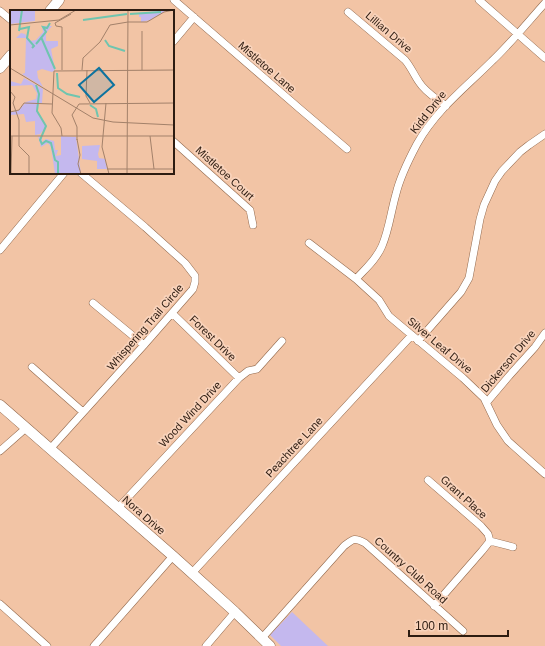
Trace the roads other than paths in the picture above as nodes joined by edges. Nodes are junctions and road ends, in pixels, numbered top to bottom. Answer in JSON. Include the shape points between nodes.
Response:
{"nodes":[{"id":1,"x":59,"y":0,"type":"edge"},
{"id":2,"x":174,"y":0,"type":"edge"},
{"id":3,"x":480,"y":0,"type":"edge"},
{"id":4,"x":545,"y":3,"type":"edge"},
{"id":5,"x":51,"y":10,"type":"edge"},
{"id":6,"x":0,"y":11,"type":"edge"},
{"id":7,"x":348,"y":12,"type":"dead end"},
{"id":8,"x":194,"y":17,"type":"junction"},
{"id":9,"x":10,"y":19,"type":"edge"},
{"id":10,"x":518,"y":33,"type":"junction"},
{"id":11,"x":174,"y":41,"type":"edge"},
{"id":12,"x":10,"y":56,"type":"edge"},
{"id":13,"x":545,"y":58,"type":"edge"},
{"id":14,"x":0,"y":68,"type":"edge"},
{"id":15,"x":446,"y":106,"type":"junction"},
{"id":16,"x":545,"y":134,"type":"edge"},
{"id":17,"x":174,"y":142,"type":"edge"},
{"id":18,"x":347,"y":149,"type":"dead end"},
{"id":19,"x":63,"y":174,"type":"edge"},
{"id":20,"x":82,"y":174,"type":"edge"},
{"id":21,"x":253,"y":225,"type":"dead end"},
{"id":22,"x":309,"y":243,"type":"dead end"},
{"id":23,"x":0,"y":250,"type":"edge"},
{"id":24,"x":356,"y":280,"type":"junction"},
{"id":25,"x":93,"y":303,"type":"dead end"},
{"id":26,"x":172,"y":313,"type":"junction"},
{"id":27,"x":545,"y":333,"type":"edge"},
{"id":28,"x":412,"y":335,"type":"junction"},
{"id":29,"x":282,"y":341,"type":"dead end"},
{"id":30,"x":418,"y":341,"type":"junction"},
{"id":31,"x":144,"y":345,"type":"junction"},
{"id":32,"x":32,"y":367,"type":"dead end"},
{"id":33,"x":240,"y":378,"type":"junction"},
{"id":34,"x":487,"y":402,"type":"junction"},
{"id":35,"x":0,"y":405,"type":"edge"},
{"id":36,"x":83,"y":412,"type":"junction"},
{"id":37,"x":26,"y":428,"type":"junction"},
{"id":38,"x":50,"y":449,"type":"junction"},
{"id":39,"x":0,"y":451,"type":"edge"},
{"id":40,"x":545,"y":474,"type":"edge"},
{"id":41,"x":428,"y":480,"type":"dead end"},
{"id":42,"x":118,"y":508,"type":"junction"},
{"id":43,"x":490,"y":541,"type":"junction"},
{"id":44,"x":513,"y":546,"type":"dead end"},
{"id":45,"x":173,"y":556,"type":"junction"},
{"id":46,"x":192,"y":573,"type":"junction"},
{"id":47,"x":0,"y":604,"type":"edge"},
{"id":48,"x":434,"y":606,"type":"junction"},
{"id":49,"x":236,"y":612,"type":"junction"},
{"id":50,"x":463,"y":631,"type":"dead end"},
{"id":51,"x":262,"y":638,"type":"junction"},
{"id":52,"x":48,"y":646,"type":"edge"},
{"id":53,"x":94,"y":646,"type":"edge"},
{"id":54,"x":206,"y":646,"type":"edge"},
{"id":55,"x":270,"y":646,"type":"edge"}],
"edges":[{"from":1,"to":5,"type":"street"},
{"from":2,"to":8,"type":"street","name":"Mistletoe Lane"},
{"from":3,"to":10,"type":"street"},
{"from":4,"to":10,"type":"street","name":"Kidd Drive"},
{"from":6,"to":9,"type":"street"},
{"from":7,"to":15,"type":"street","name":"Lillian Drive","via":[[405,60],[423,88]]},
{"from":8,"to":11,"type":"street"},
{"from":8,"to":18,"type":"street","name":"Mistletoe Lane"},
{"from":10,"to":13,"type":"street"},
{"from":10,"to":15,"type":"street","name":"Kidd Drive"},
{"from":12,"to":14,"type":"street"},
{"from":15,"to":24,"type":"street","name":"Kidd Drive","via":[[434,119],[403,172],[382,246],[372,263]]},
{"from":16,"to":30,"type":"street","via":[[520,152],[495,181],[480,219],[469,278],[461,292]]},
{"from":17,"to":21,"type":"street","name":"Mistletoe Court","via":[[250,210]]},
{"from":19,"to":23,"type":"street"},
{"from":20,"to":26,"type":"street","name":"Whispering Trail Circle","via":[[145,227],[195,276],[192,289]]},
{"from":22,"to":24,"type":"street","name":"Silver Leaf Drive"},
{"from":24,"to":28,"type":"street","name":"Silver Leaf Drive","via":[[379,300],[389,316]]},
{"from":25,"to":31,"type":"street"},
{"from":26,"to":31,"type":"street","name":"Whispering Trail Circle"},
{"from":26,"to":33,"type":"street","name":"Forest Drive"},
{"from":27,"to":34,"type":"street","name":"Dickerson Drive"},
{"from":28,"to":30,"type":"street","name":"Silver Leaf Drive"},
{"from":28,"to":46,"type":"street","name":"Peachtree Lane"},
{"from":29,"to":33,"type":"street","name":"Wood Wind Drive","via":[[257,368]]},
{"from":30,"to":34,"type":"street","name":"Silver Leaf Drive","via":[[463,378]]},
{"from":31,"to":36,"type":"street","name":"Whispering Trail Circle"},
{"from":32,"to":36,"type":"street"},
{"from":33,"to":42,"type":"street","name":"Wood Wind Drive"},
{"from":34,"to":40,"type":"street","name":"Silver Leaf Drive","via":[[508,442]]},
{"from":35,"to":37,"type":"street","name":"Nora Drive"},
{"from":36,"to":38,"type":"street","name":"Whispering Trail Circle"},
{"from":37,"to":38,"type":"street","name":"Nora Drive"},
{"from":37,"to":39,"type":"street"},
{"from":38,"to":42,"type":"street","name":"Nora Drive"},
{"from":41,"to":43,"type":"street","name":"Grant Place","via":[[481,526]]},
{"from":42,"to":45,"type":"street","name":"Nora Drive"},
{"from":43,"to":44,"type":"street"},
{"from":43,"to":48,"type":"street"},
{"from":45,"to":46,"type":"street","name":"Nora Drive"},
{"from":45,"to":53,"type":"street"},
{"from":46,"to":49,"type":"street","name":"Nora Drive"},
{"from":47,"to":52,"type":"street"},
{"from":48,"to":50,"type":"street","name":"Country Club Road"},
{"from":48,"to":51,"type":"street","name":"Country Club Road","via":[[365,543],[357,539],[344,546]]},
{"from":49,"to":51,"type":"street","name":"Nora Drive"},
{"from":49,"to":54,"type":"street"},
{"from":51,"to":55,"type":"street","name":"Nora Drive"}]}
